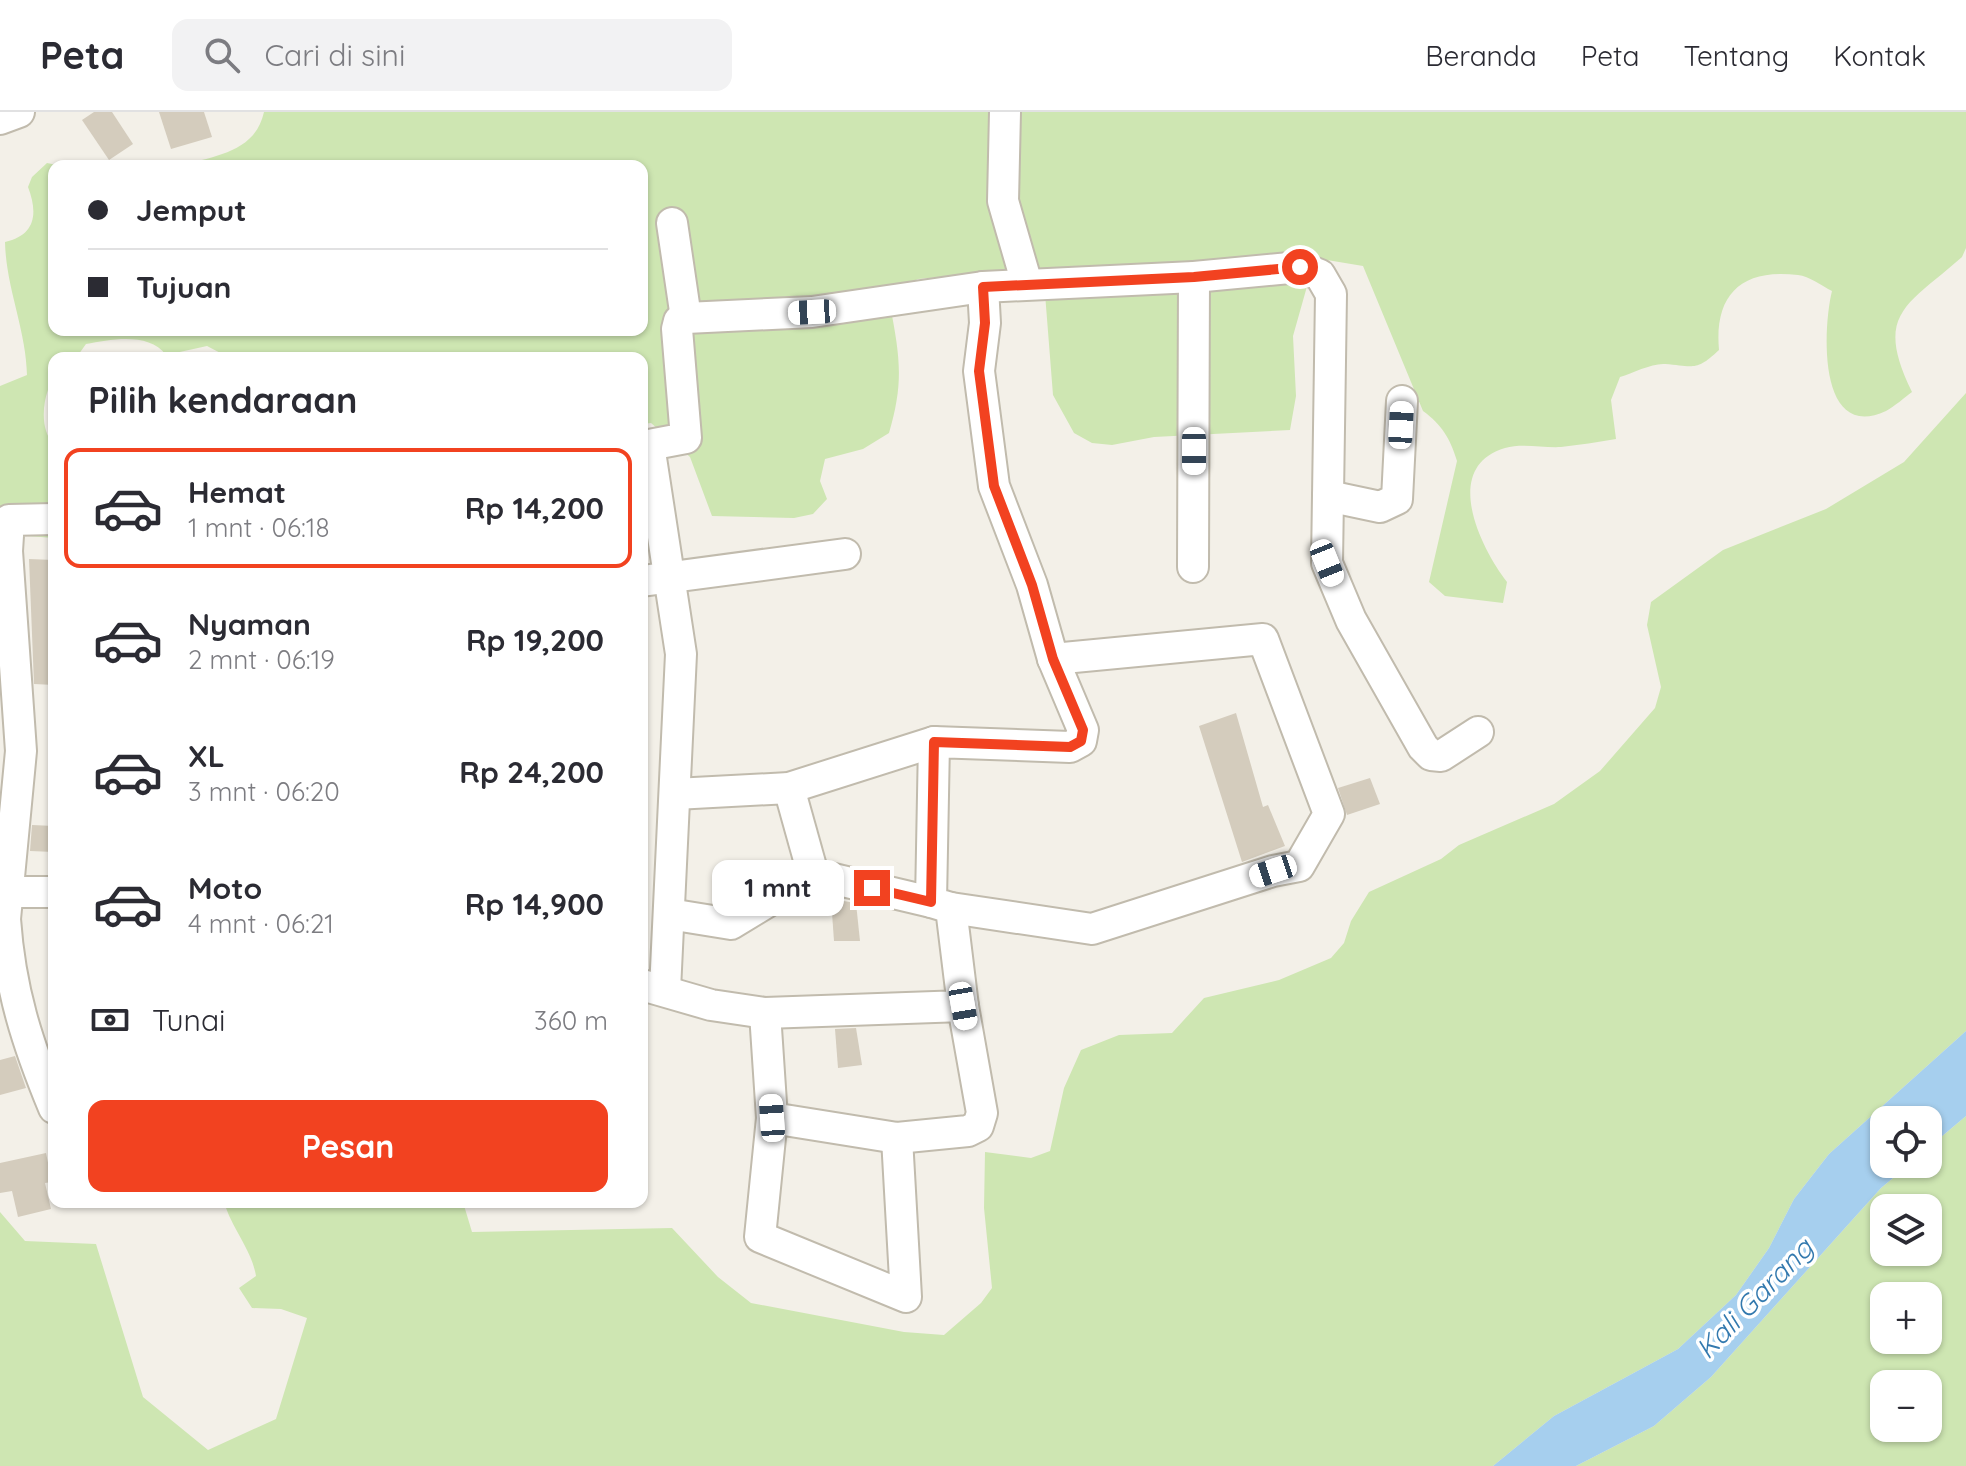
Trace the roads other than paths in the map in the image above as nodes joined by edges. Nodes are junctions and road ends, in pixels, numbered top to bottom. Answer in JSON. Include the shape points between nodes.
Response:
{"nodes":[{"id":1,"x":19,"y":112,"type":"edge"},
{"id":2,"x":1005,"y":112,"type":"edge"},
{"id":3,"x":0,"y":119,"type":"edge"},
{"id":4,"x":672,"y":223,"type":"dead end"},
{"id":5,"x":1194,"y":277,"type":"junction"},
{"id":6,"x":1027,"y":284,"type":"junction"},
{"id":7,"x":983,"y":287,"type":"junction"},
{"id":8,"x":686,"y":318,"type":"junction"},
{"id":9,"x":1402,"y":401,"type":"dead end"},
{"id":10,"x":648,"y":445,"type":"edge"},
{"id":11,"x":648,"y":472,"type":"edge"},
{"id":12,"x":1328,"y":496,"type":"junction"},
{"id":13,"x":48,"y":519,"type":"edge"},
{"id":14,"x":3,"y":551,"type":"edge"},
{"id":15,"x":845,"y":554,"type":"dead end"},
{"id":16,"x":1193,"y":567,"type":"dead end"},
{"id":17,"x":656,"y":579,"type":"edge"},
{"id":18,"x":1053,"y":659,"type":"junction"},
{"id":19,"x":1478,"y":732,"type":"dead end"},
{"id":20,"x":934,"y":742,"type":"junction"},
{"id":21,"x":789,"y":788,"type":"junction"},
{"id":22,"x":675,"y":794,"type":"junction"},
{"id":23,"x":813,"y":874,"type":"junction"},
{"id":24,"x":10,"y":892,"type":"junction"},
{"id":25,"x":48,"y":892,"type":"edge"},
{"id":26,"x":941,"y":905,"type":"junction"},
{"id":27,"x":669,"y":914,"type":"junction"},
{"id":28,"x":654,"y":987,"type":"edge"},
{"id":29,"x":963,"y":1006,"type":"junction"},
{"id":30,"x":765,"y":1013,"type":"junction"},
{"id":31,"x":48,"y":1094,"type":"edge"},
{"id":32,"x":772,"y":1118,"type":"junction"},
{"id":33,"x":897,"y":1138,"type":"junction"}],
"edges":[{"from":1,"to":3,"type":"street"},
{"from":2,"to":6,"type":"street","via":[[1003,201]]},
{"from":4,"to":8,"type":"street"},
{"from":5,"to":6,"type":"street"},
{"from":5,"to":12,"type":"street","via":[[1300,267],[1320,275],[1331,294]]},
{"from":5,"to":16,"type":"street"},
{"from":6,"to":7,"type":"street"},
{"from":7,"to":8,"type":"street","via":[[812,312]]},
{"from":7,"to":18,"type":"street","via":[[979,371],[988,460]]},
{"from":8,"to":10,"type":"street","via":[[677,329],[686,438]]},
{"from":9,"to":12,"type":"street","via":[[1397,499],[1380,507]]},
{"from":11,"to":17,"type":"street"},
{"from":12,"to":19,"type":"street","via":[[1327,563],[1351,620],[1423,747],[1441,756]]},
{"from":13,"to":14,"type":"street","via":[[9,520]]},
{"from":14,"to":24,"type":"street","via":[[21,751]]},
{"from":15,"to":17,"type":"street"},
{"from":17,"to":22,"type":"street","via":[[681,654]]},
{"from":18,"to":20,"type":"street","via":[[1083,730],[1081,741],[1070,747]]},
{"from":18,"to":26,"type":"street","via":[[1263,639],[1329,814],[1299,866],[1092,929]]},
{"from":20,"to":21,"type":"street"},
{"from":20,"to":26,"type":"street"},
{"from":21,"to":22,"type":"street"},
{"from":21,"to":23,"type":"street"},
{"from":22,"to":27,"type":"street"},
{"from":23,"to":26,"type":"street"},
{"from":23,"to":27,"type":"street","via":[[731,924]]},
{"from":24,"to":25,"type":"street"},
{"from":24,"to":31,"type":"street","via":[[5,919],[14,997]]},
{"from":26,"to":29,"type":"street"},
{"from":27,"to":28,"type":"street"},
{"from":28,"to":30,"type":"street","via":[[711,1005]]},
{"from":29,"to":30,"type":"street"},
{"from":29,"to":33,"type":"street","via":[[982,1113],[978,1126]]},
{"from":30,"to":32,"type":"street"},
{"from":32,"to":33,"type":"street"},
{"from":32,"to":33,"type":"street","via":[[760,1237],[906,1297]]}]}
